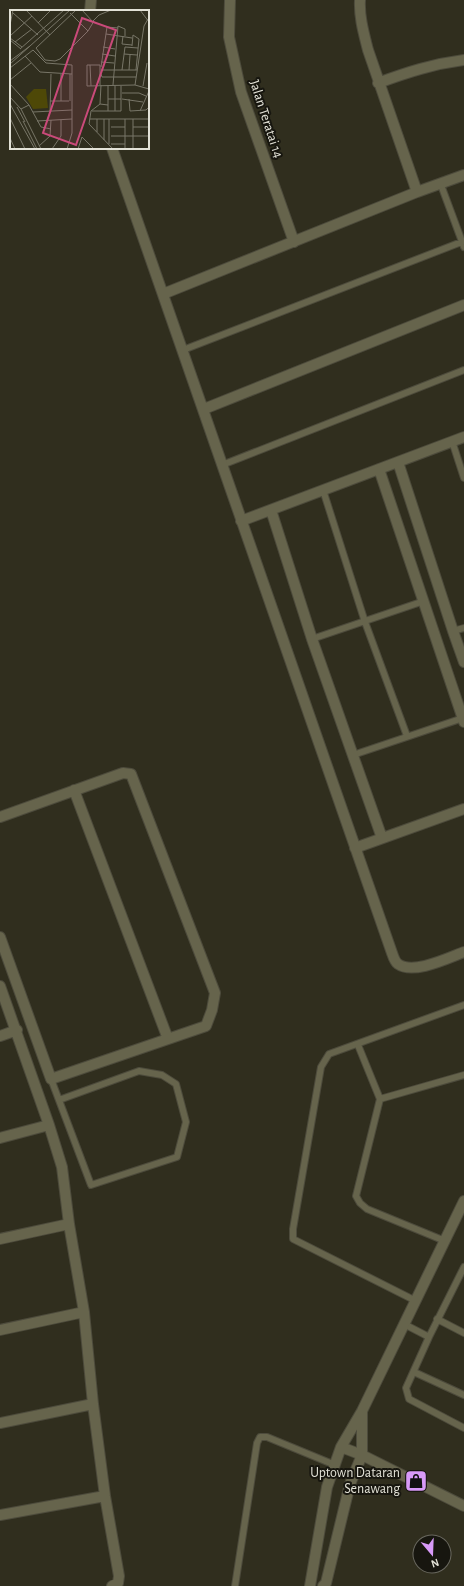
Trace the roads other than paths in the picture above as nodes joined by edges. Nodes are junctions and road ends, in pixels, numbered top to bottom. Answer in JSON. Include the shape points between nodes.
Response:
{"nodes":[{"id":1,"x":91,"y":0,"type":"edge"},
{"id":2,"x":230,"y":0,"type":"edge"},
{"id":3,"x":360,"y":0,"type":"edge"},
{"id":4,"x":90,"y":10,"type":"edge"},
{"id":5,"x":464,"y":60,"type":"edge"},
{"id":6,"x":378,"y":83,"type":"junction"},
{"id":7,"x":112,"y":149,"type":"edge"},
{"id":8,"x":464,"y":175,"type":"edge"},
{"id":9,"x":441,"y":185,"type":"junction"},
{"id":10,"x":417,"y":192,"type":"junction"},
{"id":11,"x":294,"y":242,"type":"junction"},
{"id":12,"x":463,"y":243,"type":"edge"},
{"id":13,"x":163,"y":294,"type":"junction"},
{"id":14,"x":464,"y":305,"type":"edge"},
{"id":15,"x":183,"y":350,"type":"junction"},
{"id":16,"x":464,"y":370,"type":"edge"},
{"id":17,"x":204,"y":409,"type":"junction"},
{"id":18,"x":464,"y":437,"type":"edge"},
{"id":19,"x":452,"y":441,"type":"junction"},
{"id":20,"x":398,"y":462,"type":"junction"},
{"id":21,"x":222,"y":465,"type":"junction"},
{"id":22,"x":379,"y":469,"type":"junction"},
{"id":23,"x":464,"y":478,"type":"edge"},
{"id":24,"x":323,"y":490,"type":"junction"},
{"id":25,"x":271,"y":510,"type":"junction"},
{"id":26,"x":241,"y":521,"type":"junction"},
{"id":27,"x":424,"y":601,"type":"junction"},
{"id":28,"x":365,"y":622,"type":"junction"},
{"id":29,"x":464,"y":628,"type":"edge"},
{"id":30,"x":453,"y":631,"type":"junction"},
{"id":31,"x":312,"y":639,"type":"junction"},
{"id":32,"x":464,"y":662,"type":"edge"},
{"id":33,"x":463,"y":720,"type":"edge"},
{"id":34,"x":407,"y":736,"type":"junction"},
{"id":35,"x":353,"y":755,"type":"junction"},
{"id":36,"x":74,"y":790,"type":"junction"},
{"id":37,"x":464,"y":809,"type":"edge"},
{"id":38,"x":0,"y":817,"type":"edge"},
{"id":39,"x":382,"y":838,"type":"junction"},
{"id":40,"x":355,"y":848,"type":"junction"},
{"id":41,"x":0,"y":937,"type":"edge"},
{"id":42,"x":464,"y":952,"type":"edge"},
{"id":43,"x":0,"y":986,"type":"edge"},
{"id":44,"x":464,"y":1005,"type":"edge"},
{"id":45,"x":17,"y":1030,"type":"junction"},
{"id":46,"x":0,"y":1036,"type":"edge"},
{"id":47,"x":168,"y":1039,"type":"junction"},
{"id":48,"x":358,"y":1045,"type":"junction"},
{"id":49,"x":464,"y":1075,"type":"edge"},
{"id":50,"x":51,"y":1079,"type":"junction"},
{"id":51,"x":380,"y":1099,"type":"junction"},
{"id":52,"x":59,"y":1100,"type":"junction"},
{"id":53,"x":49,"y":1125,"type":"junction"},
{"id":54,"x":0,"y":1138,"type":"edge"},
{"id":55,"x":464,"y":1201,"type":"edge"},
{"id":56,"x":69,"y":1224,"type":"junction"},
{"id":57,"x":0,"y":1239,"type":"edge"},
{"id":58,"x":445,"y":1241,"type":"junction"},
{"id":59,"x":464,"y":1267,"type":"edge"},
{"id":60,"x":416,"y":1301,"type":"junction"},
{"id":61,"x":84,"y":1312,"type":"junction"},
{"id":62,"x":437,"y":1319,"type":"junction"},
{"id":63,"x":404,"y":1324,"type":"junction"},
{"id":64,"x":0,"y":1330,"type":"edge"},
{"id":65,"x":464,"y":1333,"type":"edge"},
{"id":66,"x":429,"y":1337,"type":"junction"},
{"id":67,"x":414,"y":1372,"type":"junction"},
{"id":68,"x":464,"y":1395,"type":"edge"},
{"id":69,"x":93,"y":1404,"type":"junction"},
{"id":70,"x":362,"y":1411,"type":"junction"},
{"id":71,"x":0,"y":1423,"type":"edge"},
{"id":72,"x":464,"y":1428,"type":"edge"},
{"id":73,"x":341,"y":1447,"type":"junction"},
{"id":74,"x":362,"y":1455,"type":"junction"},
{"id":75,"x":335,"y":1465,"type":"junction"},
{"id":76,"x":105,"y":1496,"type":"junction"},
{"id":77,"x":464,"y":1506,"type":"edge"},
{"id":78,"x":0,"y":1515,"type":"edge"},
{"id":79,"x":310,"y":1583,"type":"edge"},
{"id":80,"x":115,"y":1584,"type":"edge"},
{"id":81,"x":327,"y":1585,"type":"edge"},
{"id":82,"x":235,"y":1586,"type":"edge"}],
"edges":[{"from":1,"to":4,"type":"street"},
{"from":2,"to":11,"type":"street","name":"Jalan Teratai 14","via":[[229,37],[241,92]]},
{"from":3,"to":6,"type":"street","via":[[363,29]]},
{"from":5,"to":6,"type":"street","via":[[439,63]]},
{"from":6,"to":10,"type":"street"},
{"from":7,"to":13,"type":"street"},
{"from":8,"to":9,"type":"street"},
{"from":9,"to":10,"type":"street"},
{"from":9,"to":12,"type":"lane"},
{"from":10,"to":11,"type":"street"},
{"from":11,"to":13,"type":"street"},
{"from":12,"to":15,"type":"lane"},
{"from":13,"to":15,"type":"street"},
{"from":14,"to":17,"type":"street"},
{"from":15,"to":17,"type":"street"},
{"from":16,"to":21,"type":"lane"},
{"from":17,"to":21,"type":"street"},
{"from":18,"to":19,"type":"street"},
{"from":19,"to":20,"type":"street"},
{"from":19,"to":23,"type":"lane"},
{"from":20,"to":22,"type":"street"},
{"from":20,"to":30,"type":"street"},
{"from":21,"to":26,"type":"street"},
{"from":22,"to":24,"type":"street"},
{"from":22,"to":27,"type":"street"},
{"from":24,"to":25,"type":"street"},
{"from":24,"to":28,"type":"lane"},
{"from":25,"to":26,"type":"street"},
{"from":25,"to":31,"type":"street"},
{"from":26,"to":40,"type":"street"},
{"from":27,"to":28,"type":"lane"},
{"from":27,"to":33,"type":"street"},
{"from":28,"to":31,"type":"lane"},
{"from":28,"to":34,"type":"lane"},
{"from":29,"to":30,"type":"lane"},
{"from":30,"to":32,"type":"street"},
{"from":31,"to":35,"type":"street"},
{"from":33,"to":34,"type":"lane"},
{"from":34,"to":35,"type":"lane"},
{"from":35,"to":39,"type":"street"},
{"from":36,"to":38,"type":"street"},
{"from":36,"to":47,"type":"street"},
{"from":36,"to":47,"type":"street","via":[[123,773],[131,774],[215,992],[206,1026]]},
{"from":37,"to":39,"type":"street"},
{"from":39,"to":40,"type":"street"},
{"from":40,"to":42,"type":"street","via":[[398,964],[409,968],[424,966]]},
{"from":41,"to":50,"type":"street"},
{"from":43,"to":45,"type":"street"},
{"from":44,"to":48,"type":"lane"},
{"from":45,"to":46,"type":"street"},
{"from":45,"to":53,"type":"street"},
{"from":47,"to":50,"type":"street"},
{"from":48,"to":51,"type":"lane"},
{"from":48,"to":60,"type":"lane","via":[[329,1054],[321,1067],[293,1239]]},
{"from":49,"to":51,"type":"lane"},
{"from":50,"to":52,"type":"lane"},
{"from":51,"to":58,"type":"lane","via":[[356,1196],[367,1209]]},
{"from":52,"to":52,"type":"lane","via":[[91,1185],[176,1157],[186,1122],[176,1084],[162,1075],[139,1071]]},
{"from":53,"to":54,"type":"street"},
{"from":53,"to":56,"type":"street","via":[[62,1167]]},
{"from":55,"to":58,"type":"street"},
{"from":56,"to":57,"type":"street"},
{"from":56,"to":61,"type":"street"},
{"from":58,"to":60,"type":"street"},
{"from":59,"to":62,"type":"lane"},
{"from":60,"to":63,"type":"street"},
{"from":61,"to":64,"type":"street"},
{"from":61,"to":69,"type":"street"},
{"from":62,"to":65,"type":"lane"},
{"from":62,"to":66,"type":"lane"},
{"from":63,"to":66,"type":"lane"},
{"from":63,"to":70,"type":"street"},
{"from":66,"to":67,"type":"lane"},
{"from":67,"to":68,"type":"lane"},
{"from":67,"to":72,"type":"lane","via":[[406,1388],[409,1399]]},
{"from":69,"to":71,"type":"street"},
{"from":69,"to":76,"type":"street"},
{"from":70,"to":73,"type":"street"},
{"from":70,"to":74,"type":"street"},
{"from":73,"to":74,"type":"street"},
{"from":73,"to":75,"type":"street"},
{"from":74,"to":77,"type":"street"},
{"from":74,"to":81,"type":"street","via":[[350,1484]]},
{"from":75,"to":79,"type":"street","via":[[327,1487]]},
{"from":75,"to":82,"type":"lane","via":[[267,1436],[260,1438],[257,1443]]},
{"from":76,"to":78,"type":"street"},
{"from":76,"to":80,"type":"street","via":[[119,1576]]},
{"from":79,"to":81,"type":"street"}]}
